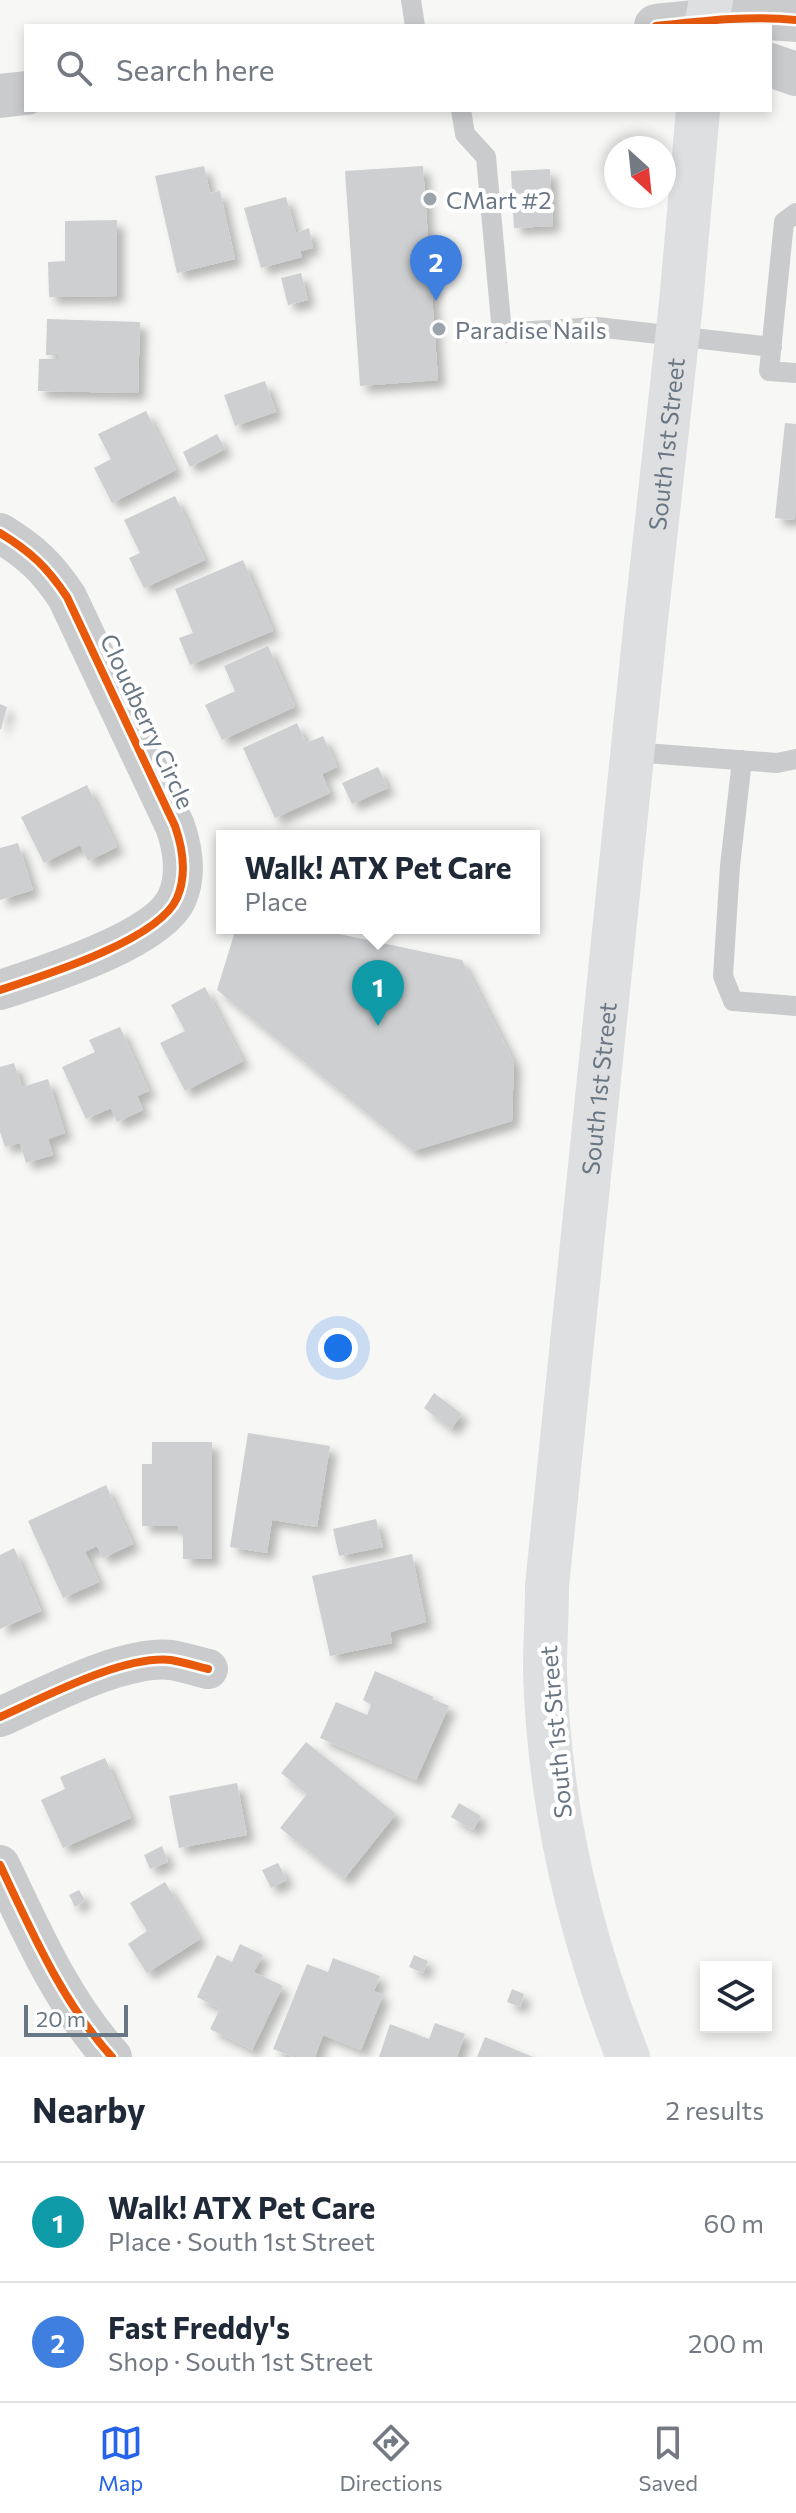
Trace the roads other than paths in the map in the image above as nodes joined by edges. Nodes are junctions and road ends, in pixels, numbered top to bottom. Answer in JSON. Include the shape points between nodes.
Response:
{"nodes":[{"id":1,"x":411,"y":0,"type":"edge"},
{"id":2,"x":709,"y":18,"type":"edge"},
{"id":3,"x":796,"y":20,"type":"edge"},
{"id":4,"x":415,"y":24,"type":"edge"},
{"id":5,"x":669,"y":24,"type":"edge"},
{"id":6,"x":772,"y":66,"type":"edge"},
{"id":7,"x":796,"y":74,"type":"edge"},
{"id":8,"x":24,"y":93,"type":"edge"},
{"id":9,"x":0,"y":96,"type":"edge"},
{"id":10,"x":461,"y":112,"type":"edge"},
{"id":11,"x":698,"y":112,"type":"edge"},
{"id":12,"x":796,"y":213,"type":"edge"},
{"id":13,"x":677,"y":336,"type":"junction"},
{"id":14,"x":772,"y":347,"type":"junction"},
{"id":15,"x":796,"y":373,"type":"edge"},
{"id":16,"x":0,"y":533,"type":"edge"},
{"id":17,"x":632,"y":752,"type":"junction"},
{"id":18,"x":796,"y":759,"type":"edge"},
{"id":19,"x":742,"y":760,"type":"junction"},
{"id":20,"x":0,"y":990,"type":"edge"},
{"id":21,"x":796,"y":1006,"type":"edge"},
{"id":22,"x":208,"y":1669,"type":"dead end"},
{"id":23,"x":0,"y":1717,"type":"edge"},
{"id":24,"x":0,"y":1865,"type":"edge"},
{"id":25,"x":112,"y":2057,"type":"edge"},
{"id":26,"x":628,"y":2057,"type":"edge"}],
"edges":[{"from":1,"to":4,"type":"lane"},
{"from":2,"to":3,"type":"street"},
{"from":2,"to":5,"type":"street"},
{"from":6,"to":7,"type":"street"},
{"from":8,"to":9,"type":"street"},
{"from":10,"to":13,"type":"lane","via":[[465,134],[486,157],[502,333],[597,327]]},
{"from":11,"to":13,"type":"main road","name":"South 1st Street"},
{"from":12,"to":14,"type":"lane","via":[[784,222]]},
{"from":13,"to":14,"type":"lane"},
{"from":13,"to":17,"type":"main road","name":"South 1st Street"},
{"from":14,"to":15,"type":"lane","via":[[769,371]]},
{"from":16,"to":20,"type":"street","name":"Cloudberry Circle","via":[[32,553],[67,597],[175,826],[183,871],[177,899],[161,921],[133,938]]},
{"from":17,"to":19,"type":"lane"},
{"from":17,"to":26,"type":"main road","name":"South 1st Street","via":[[547,1586],[545,1672],[571,1881]]},
{"from":18,"to":19,"type":"lane"},
{"from":19,"to":21,"type":"lane","via":[[723,976],[733,1001]]},
{"from":22,"to":23,"type":"street","via":[[170,1660],[135,1664]]},
{"from":24,"to":25,"type":"street","via":[[68,1999]]}]}
